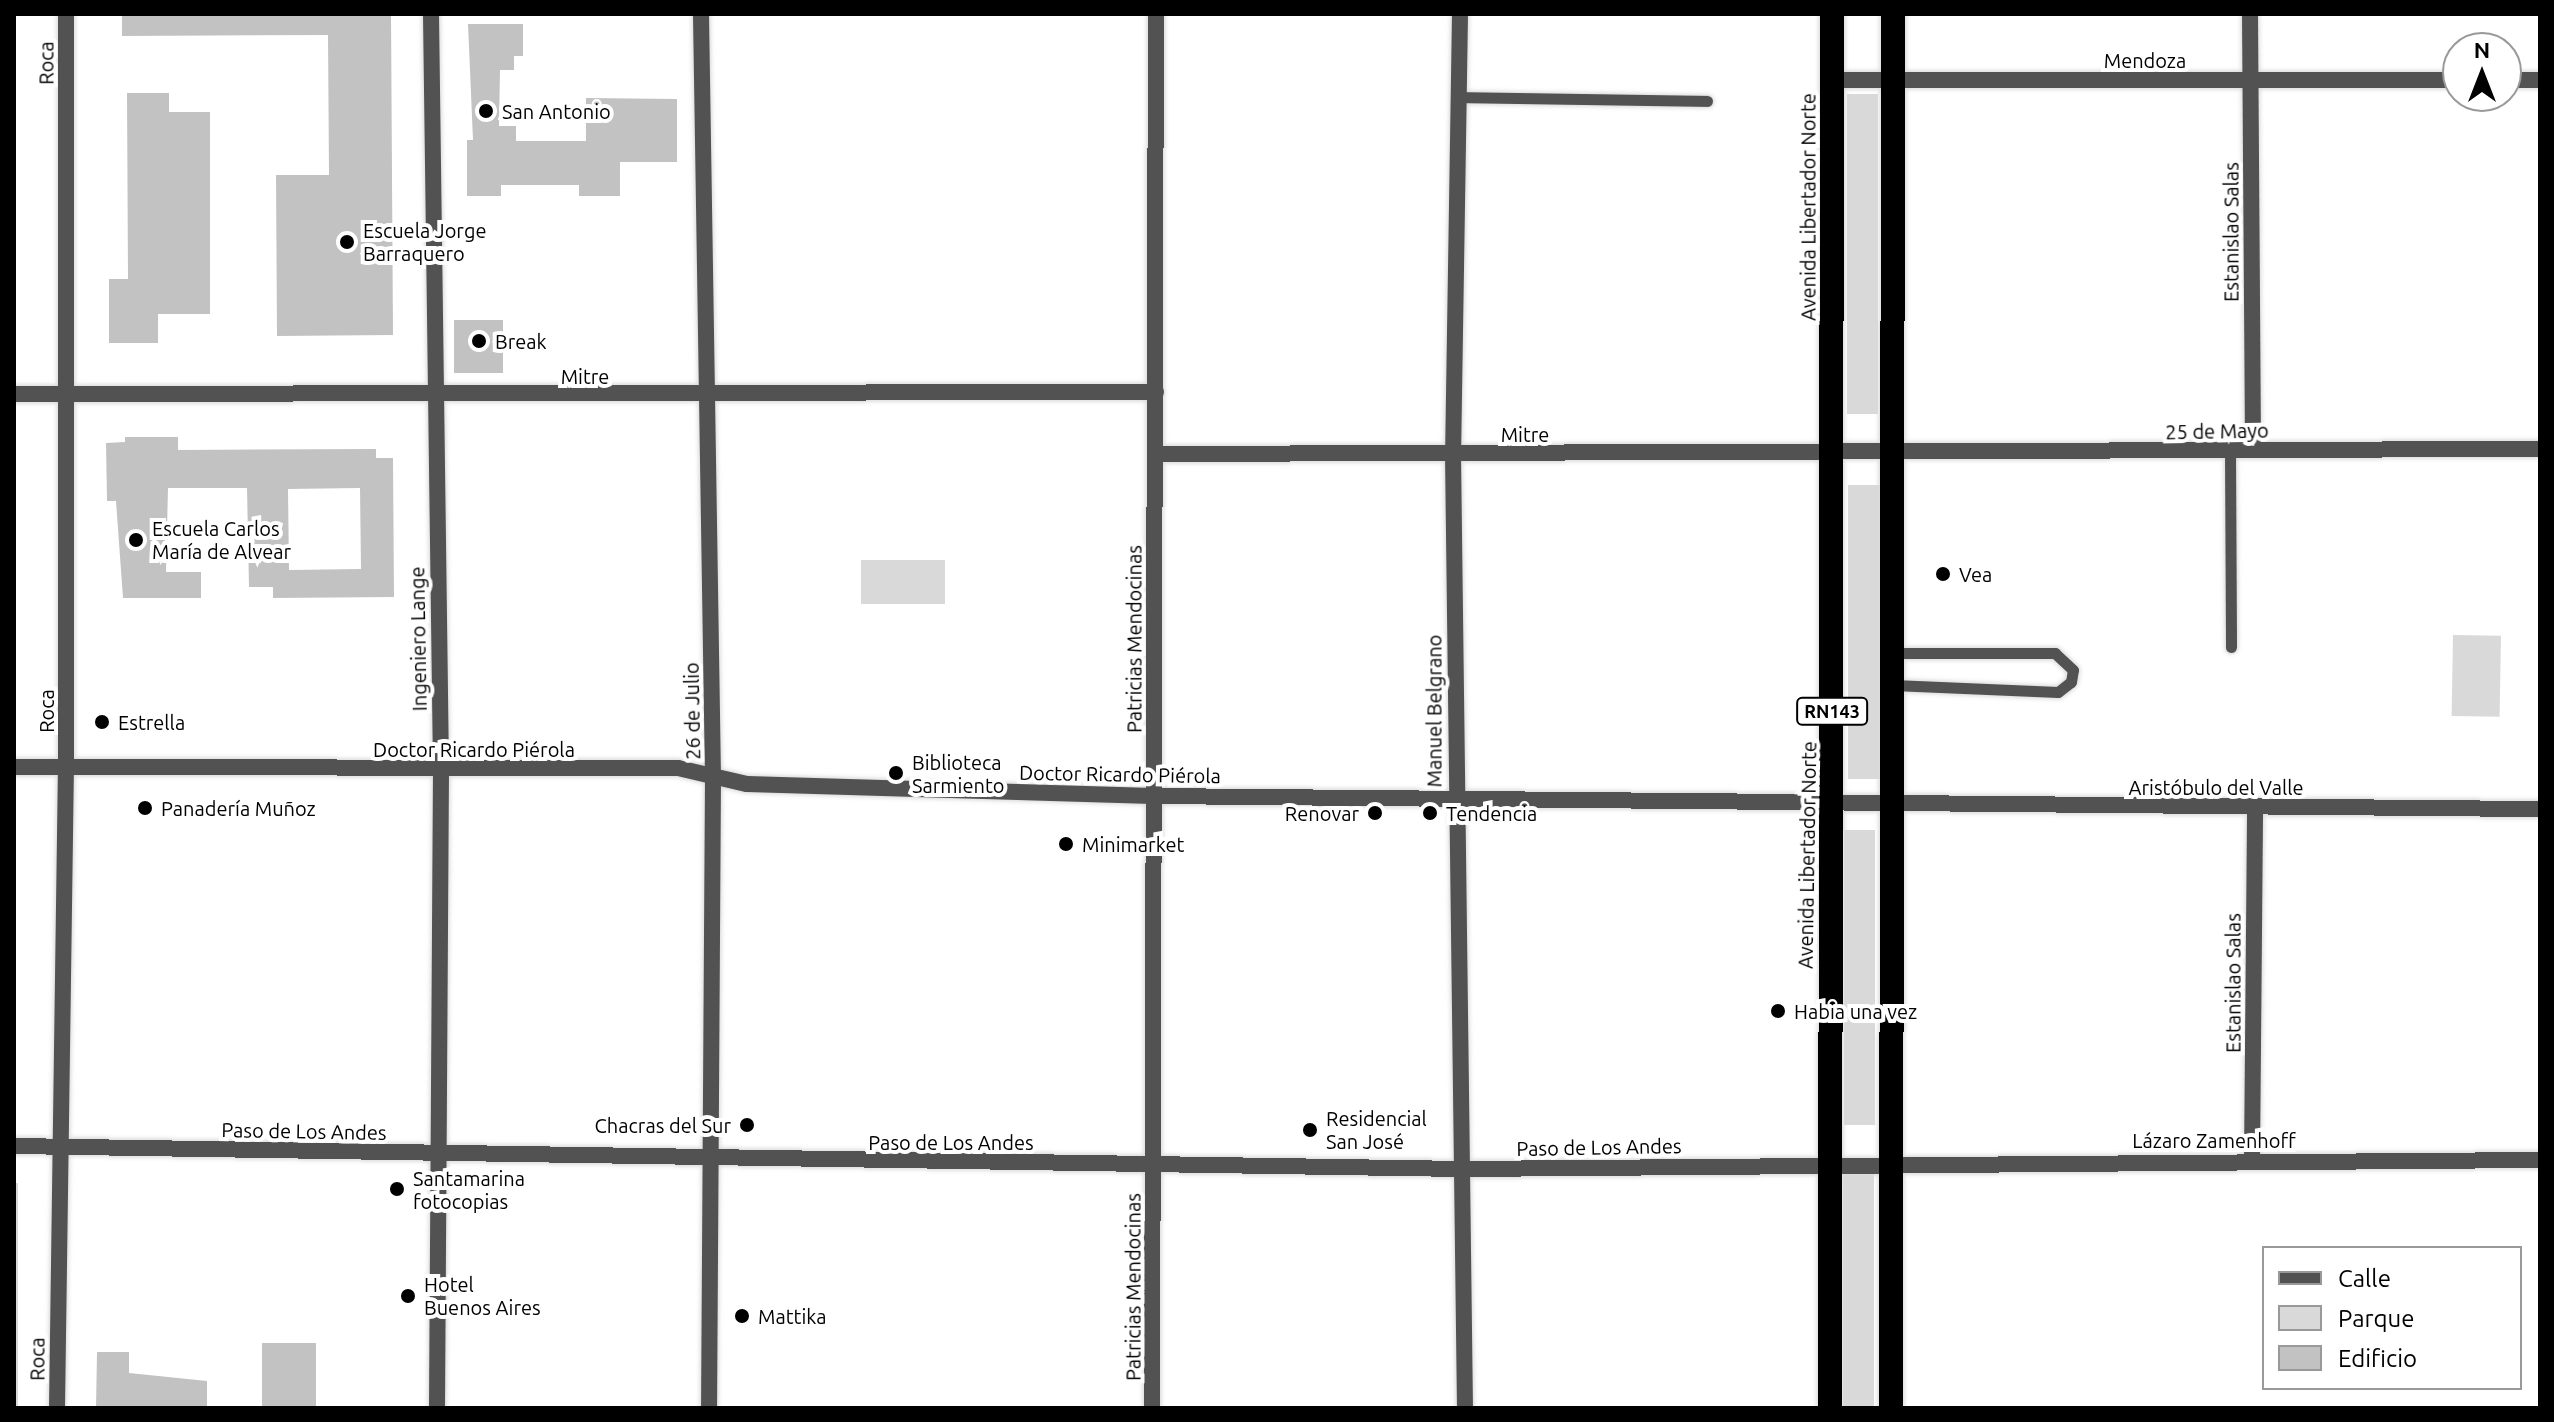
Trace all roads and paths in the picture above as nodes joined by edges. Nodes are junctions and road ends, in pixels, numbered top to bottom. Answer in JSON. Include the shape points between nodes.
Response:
{"nodes":[{"id":1,"x":66,"y":14,"type":"edge"},
{"id":2,"x":431,"y":14,"type":"edge"},
{"id":3,"x":701,"y":14,"type":"edge"},
{"id":4,"x":1156,"y":14,"type":"edge"},
{"id":5,"x":1460,"y":14,"type":"edge"},
{"id":6,"x":1832,"y":14,"type":"edge"},
{"id":7,"x":1893,"y":14,"type":"edge"},
{"id":8,"x":2250,"y":14,"type":"edge"},
{"id":9,"x":1831,"y":80,"type":"junction"},
{"id":10,"x":2250,"y":80,"type":"junction"},
{"id":11,"x":2442,"y":80,"type":"edge"},
{"id":12,"x":1893,"y":81,"type":"junction"},
{"id":13,"x":1458,"y":97,"type":"junction"},
{"id":14,"x":1707,"y":101,"type":"dead end"},
{"id":15,"x":1156,"y":392,"type":"junction"},
{"id":16,"x":14,"y":394,"type":"edge"},
{"id":17,"x":65,"y":394,"type":"junction"},
{"id":18,"x":705,"y":395,"type":"junction"},
{"id":19,"x":432,"y":397,"type":"junction"},
{"id":20,"x":2540,"y":449,"type":"edge"},
{"id":21,"x":2253,"y":450,"type":"junction"},
{"id":22,"x":2230,"y":451,"type":"junction"},
{"id":23,"x":1156,"y":454,"type":"junction"},
{"id":24,"x":1453,"y":454,"type":"junction"},
{"id":25,"x":1834,"y":454,"type":"junction"},
{"id":26,"x":1894,"y":456,"type":"junction"},
{"id":27,"x":2231,"y":647,"type":"dead end"},
{"id":28,"x":1893,"y":653,"type":"junction"},
{"id":29,"x":1893,"y":685,"type":"junction"},
{"id":30,"x":14,"y":767,"type":"edge"},
{"id":31,"x":66,"y":767,"type":"junction"},
{"id":32,"x":441,"y":769,"type":"junction"},
{"id":33,"x":713,"y":777,"type":"junction"},
{"id":34,"x":1153,"y":796,"type":"junction"},
{"id":35,"x":1455,"y":799,"type":"junction"},
{"id":36,"x":1891,"y":806,"type":"junction"},
{"id":37,"x":1831,"y":807,"type":"junction"},
{"id":38,"x":2255,"y":807,"type":"junction"},
{"id":39,"x":2540,"y":809,"type":"edge"},
{"id":40,"x":14,"y":1146,"type":"edge"},
{"id":41,"x":58,"y":1146,"type":"junction"},
{"id":42,"x":436,"y":1154,"type":"junction"},
{"id":43,"x":2252,"y":1160,"type":"junction"},
{"id":44,"x":2540,"y":1160,"type":"edge"},
{"id":45,"x":707,"y":1162,"type":"junction"},
{"id":46,"x":1154,"y":1162,"type":"junction"},
{"id":47,"x":1889,"y":1163,"type":"junction"},
{"id":48,"x":1828,"y":1164,"type":"junction"},
{"id":49,"x":1462,"y":1169,"type":"junction"},
{"id":50,"x":57,"y":1408,"type":"edge"},
{"id":51,"x":437,"y":1408,"type":"edge"},
{"id":52,"x":709,"y":1408,"type":"edge"},
{"id":53,"x":1152,"y":1408,"type":"edge"},
{"id":54,"x":1465,"y":1408,"type":"edge"},
{"id":55,"x":1830,"y":1408,"type":"edge"},
{"id":56,"x":1891,"y":1408,"type":"edge"}],
"edges":[{"from":1,"to":17,"type":"street","name":"Roca"},
{"from":2,"to":19,"type":"street","name":"Ingeniero Lange"},
{"from":3,"to":18,"type":"street","name":"26 de Julio"},
{"from":4,"to":15,"type":"street","name":"Patricias Mendocinas"},
{"from":5,"to":13,"type":"street","name":"Manuel Belgrano"},
{"from":6,"to":9,"type":"highway","name":"Avenida Libertador Norte","number":"RN143"},
{"from":7,"to":12,"type":"highway","number":"RN143"},
{"from":8,"to":10,"type":"street","name":"Estanislao Salas"},
{"from":9,"to":12,"type":"street","name":"Mendoza"},
{"from":9,"to":25,"type":"highway","name":"Avenida Libertador Norte","number":"RN143"},
{"from":10,"to":11,"type":"street","name":"Mendoza"},
{"from":10,"to":12,"type":"street","name":"Mendoza"},
{"from":10,"to":21,"type":"street","name":"Estanislao Salas"},
{"from":12,"to":26,"type":"highway","number":"RN143"},
{"from":13,"to":14,"type":"lane"},
{"from":13,"to":24,"type":"street","name":"Manuel Belgrano"},
{"from":15,"to":18,"type":"street","name":"Mitre"},
{"from":15,"to":23,"type":"street","name":"Patricias Mendocinas"},
{"from":16,"to":17,"type":"street","name":"Mitre"},
{"from":17,"to":19,"type":"street","name":"Mitre"},
{"from":17,"to":31,"type":"street","name":"Roca"},
{"from":18,"to":19,"type":"street","name":"Mitre"},
{"from":18,"to":33,"type":"street","name":"26 de Julio"},
{"from":19,"to":32,"type":"street","name":"Ingeniero Lange"},
{"from":20,"to":21,"type":"street","name":"25 de Mayo"},
{"from":21,"to":22,"type":"street","name":"25 de Mayo"},
{"from":22,"to":26,"type":"street","name":"25 de Mayo"},
{"from":22,"to":27,"type":"lane"},
{"from":23,"to":24,"type":"street","name":"Mitre"},
{"from":23,"to":34,"type":"street","name":"Patricias Mendocinas"},
{"from":24,"to":25,"type":"street","name":"Mitre"},
{"from":24,"to":35,"type":"street","name":"Manuel Belgrano"},
{"from":25,"to":26,"type":"street","name":"Mitre"},
{"from":25,"to":37,"type":"highway","name":"Avenida Libertador Norte","number":"RN143"},
{"from":26,"to":28,"type":"highway","number":"RN143"},
{"from":28,"to":29,"type":"highway","number":"RN143"},
{"from":28,"to":29,"type":"lane","via":[[2055,653],[2073,670],[2071,682],[2058,692]]},
{"from":29,"to":36,"type":"highway","number":"RN143"},
{"from":30,"to":31,"type":"street","name":"Doctor Ricardo Piérola"},
{"from":31,"to":32,"type":"street","name":"Doctor Ricardo Piérola"},
{"from":31,"to":41,"type":"street","name":"Roca"},
{"from":32,"to":33,"type":"street","name":"Doctor Ricardo Piérola","via":[[678,768]]},
{"from":32,"to":42,"type":"street","name":"Ingeniero Lange"},
{"from":33,"to":34,"type":"street","name":"Doctor Ricardo Piérola","via":[[747,784]]},
{"from":33,"to":45,"type":"street","name":"26 de Julio"},
{"from":34,"to":35,"type":"street","name":"Doctor Ricardo Piérola"},
{"from":34,"to":46,"type":"street","name":"Patricias Mendocinas"},
{"from":35,"to":37,"type":"street","name":"Doctor Ricardo Piérola"},
{"from":35,"to":49,"type":"street","name":"Manuel Belgrano"},
{"from":36,"to":37,"type":"street","name":"Doctor Ricardo Piérola"},
{"from":36,"to":38,"type":"street","name":"Aristóbulo del Valle"},
{"from":36,"to":47,"type":"highway","number":"RN143"},
{"from":37,"to":48,"type":"highway","name":"Avenida Libertador Norte","number":"RN143"},
{"from":38,"to":39,"type":"street","name":"Aristóbulo del Valle"},
{"from":38,"to":43,"type":"street","name":"Estanislao Salas"},
{"from":40,"to":41,"type":"street","name":"Paso de Los Andes"},
{"from":41,"to":42,"type":"street","name":"Paso de Los Andes"},
{"from":41,"to":50,"type":"street","name":"Roca"},
{"from":42,"to":45,"type":"street","name":"Paso de Los Andes"},
{"from":42,"to":51,"type":"street","name":"Ingeniero Lange"},
{"from":43,"to":44,"type":"street","name":"Lázaro Zamenhoff"},
{"from":43,"to":47,"type":"street","name":"Lázaro Zamenhoff"},
{"from":45,"to":46,"type":"street","name":"Paso de Los Andes"},
{"from":45,"to":52,"type":"street","name":"26 de Julio"},
{"from":46,"to":49,"type":"street","name":"Paso de Los Andes"},
{"from":46,"to":53,"type":"street","name":"Patricias Mendocinas"},
{"from":47,"to":48,"type":"street","name":"Paso de Los Andes"},
{"from":47,"to":56,"type":"highway","number":"RN143"},
{"from":48,"to":49,"type":"street","name":"Paso de Los Andes"},
{"from":48,"to":55,"type":"highway","name":"Avenida Libertador Norte","number":"RN143"},
{"from":49,"to":54,"type":"street","name":"Manuel Belgrano"}]}
